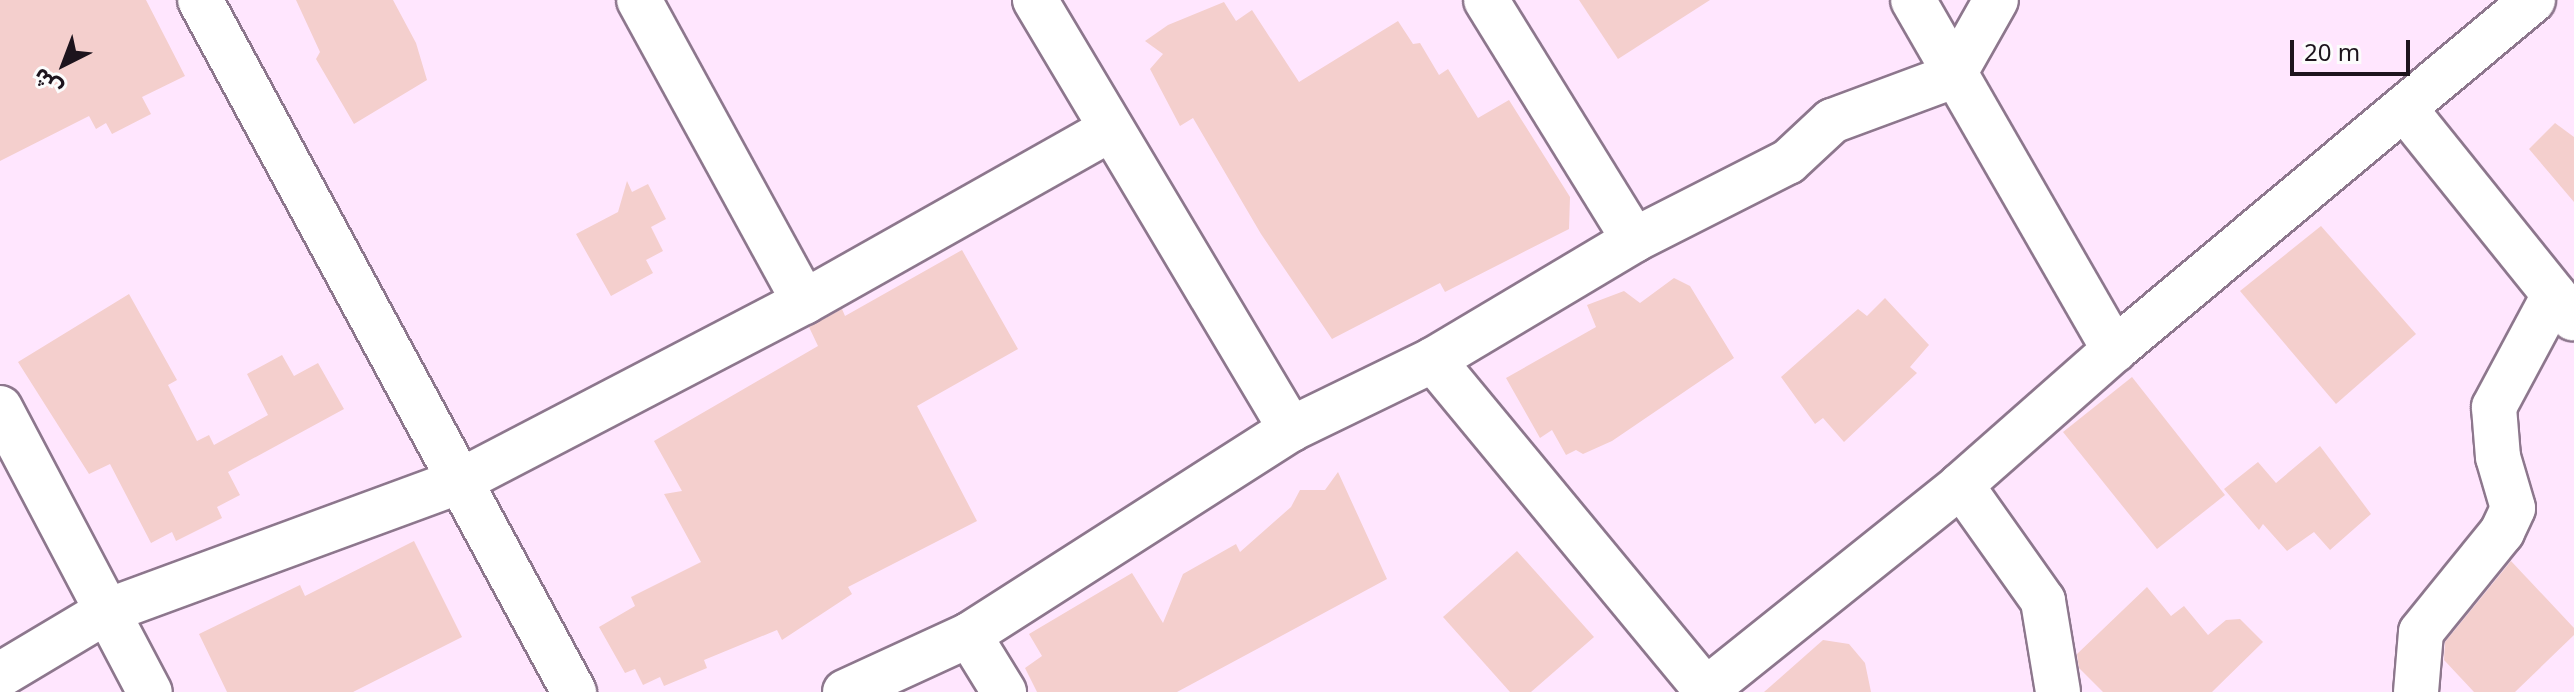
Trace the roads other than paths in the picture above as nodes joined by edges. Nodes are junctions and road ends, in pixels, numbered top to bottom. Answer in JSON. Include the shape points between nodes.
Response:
{"nodes":[{"id":1,"x":200,"y":0,"type":"edge"},
{"id":2,"x":639,"y":0,"type":"edge"},
{"id":3,"x":1035,"y":0,"type":"edge"},
{"id":4,"x":1486,"y":0,"type":"edge"},
{"id":5,"x":1913,"y":0,"type":"edge"},
{"id":6,"x":1996,"y":0,"type":"edge"},
{"id":7,"x":2533,"y":0,"type":"edge"},
{"id":8,"x":1953,"y":76,"type":"junction"},
{"id":9,"x":2404,"y":108,"type":"junction"},
{"id":10,"x":1111,"y":129,"type":"junction"},
{"id":11,"x":1634,"y":240,"type":"junction"},
{"id":12,"x":804,"y":302,"type":"junction"},
{"id":13,"x":2564,"y":307,"type":"edge"},
{"id":14,"x":2114,"y":350,"type":"junction"},
{"id":15,"x":1433,"y":360,"type":"junction"},
{"id":16,"x":0,"y":408,"type":"edge"},
{"id":17,"x":1291,"y":429,"type":"junction"},
{"id":18,"x":458,"y":482,"type":"junction"},
{"id":19,"x":1961,"y":485,"type":"junction"},
{"id":20,"x":107,"y":611,"type":"junction"},
{"id":21,"x":969,"y":635,"type":"junction"},
{"id":22,"x":0,"y":675,"type":"edge"},
{"id":23,"x":1705,"y":691,"type":"edge"},
{"id":24,"x":150,"y":692,"type":"edge"},
{"id":25,"x":574,"y":692,"type":"edge"},
{"id":26,"x":845,"y":692,"type":"edge"},
{"id":27,"x":1004,"y":692,"type":"edge"},
{"id":28,"x":2058,"y":692,"type":"edge"},
{"id":29,"x":2416,"y":692,"type":"edge"}],
"edges":[{"from":1,"to":18,"type":"street"},
{"from":2,"to":12,"type":"street"},
{"from":3,"to":10,"type":"street"},
{"from":4,"to":11,"type":"street"},
{"from":5,"to":8,"type":"street"},
{"from":6,"to":8,"type":"street"},
{"from":7,"to":9,"type":"street"},
{"from":8,"to":11,"type":"street","via":[[1832,121],[1788,162]]},
{"from":8,"to":14,"type":"street"},
{"from":9,"to":13,"type":"street"},
{"from":9,"to":14,"type":"street"},
{"from":10,"to":12,"type":"street"},
{"from":10,"to":17,"type":"street"},
{"from":11,"to":15,"type":"street"},
{"from":12,"to":18,"type":"street"},
{"from":13,"to":29,"type":"street","via":[[2494,407],[2498,457],[2513,508],[2502,532],[2421,632]]},
{"from":14,"to":19,"type":"street"},
{"from":15,"to":17,"type":"street"},
{"from":15,"to":23,"type":"street"},
{"from":16,"to":20,"type":"street"},
{"from":17,"to":21,"type":"street"},
{"from":18,"to":20,"type":"street"},
{"from":18,"to":25,"type":"street"},
{"from":19,"to":23,"type":"street"},
{"from":19,"to":28,"type":"street","via":[[2043,601]]},
{"from":20,"to":22,"type":"street"},
{"from":20,"to":24,"type":"street"},
{"from":21,"to":26,"type":"street"},
{"from":21,"to":27,"type":"street"}]}
